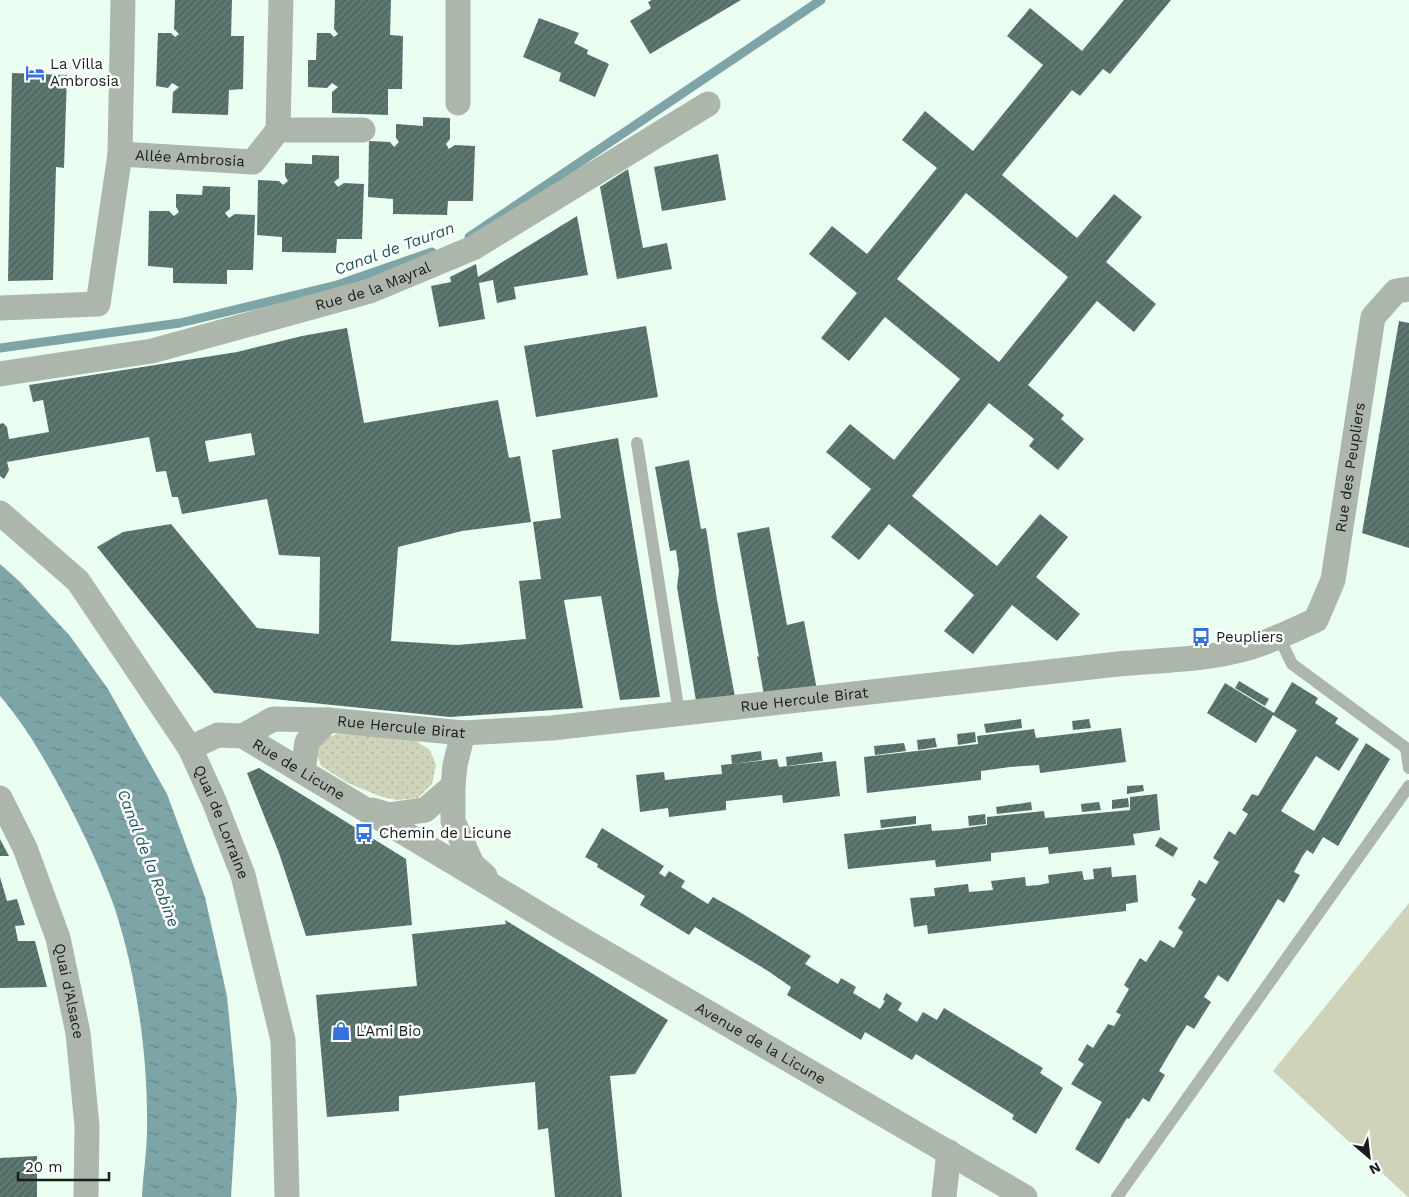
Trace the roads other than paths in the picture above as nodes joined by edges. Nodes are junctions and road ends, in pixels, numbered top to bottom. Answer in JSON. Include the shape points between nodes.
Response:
{"nodes":[{"id":1,"x":123,"y":0,"type":"edge"},
{"id":2,"x":280,"y":0,"type":"edge"},
{"id":3,"x":458,"y":0,"type":"edge"},
{"id":4,"x":458,"y":103,"type":"dead end"},
{"id":5,"x":708,"y":104,"type":"dead end"},
{"id":6,"x":278,"y":130,"type":"junction"},
{"id":7,"x":363,"y":130,"type":"dead end"},
{"id":8,"x":120,"y":154,"type":"junction"},
{"id":9,"x":1409,"y":289,"type":"edge"},
{"id":10,"x":0,"y":308,"type":"edge"},
{"id":11,"x":0,"y":374,"type":"edge"},
{"id":12,"x":637,"y":443,"type":"dead end"},
{"id":13,"x":0,"y":513,"type":"edge"},
{"id":14,"x":1279,"y":638,"type":"junction"},
{"id":15,"x":679,"y":713,"type":"junction"},
{"id":16,"x":328,"y":720,"type":"junction"},
{"id":17,"x":463,"y":733,"type":"junction"},
{"id":18,"x":244,"y":736,"type":"junction"},
{"id":19,"x":190,"y":748,"type":"junction"},
{"id":20,"x":1409,"y":768,"type":"edge"},
{"id":21,"x":303,"y":770,"type":"junction"},
{"id":22,"x":453,"y":786,"type":"junction"},
{"id":23,"x":1409,"y":786,"type":"edge"},
{"id":24,"x":0,"y":798,"type":"edge"},
{"id":25,"x":353,"y":803,"type":"junction"},
{"id":26,"x":498,"y":888,"type":"junction"},
{"id":27,"x":949,"y":1152,"type":"junction"},
{"id":28,"x":86,"y":1197,"type":"edge"},
{"id":29,"x":287,"y":1197,"type":"edge"},
{"id":30,"x":944,"y":1197,"type":"edge"},
{"id":31,"x":1025,"y":1197,"type":"edge"},
{"id":32,"x":1117,"y":1197,"type":"edge"}],
"edges":[{"from":1,"to":8,"type":"street","name":"Allée Ambrosia"},
{"from":2,"to":6,"type":"street"},
{"from":3,"to":4,"type":"street"},
{"from":5,"to":11,"type":"street","name":"Rue de la Mayral","via":[[473,248],[370,291],[152,352]]},
{"from":6,"to":7,"type":"street"},
{"from":6,"to":8,"type":"street","name":"Allée Ambrosia","via":[[253,162]]},
{"from":8,"to":10,"type":"street","name":"Allée Ambrosia","via":[[98,304]]},
{"from":9,"to":14,"type":"street","name":"Rue des Peupliers","via":[[1396,291],[1373,317],[1333,580],[1316,620]]},
{"from":12,"to":15,"type":"lane"},
{"from":13,"to":19,"type":"street","name":"Quai de Lorraine","via":[[78,581]]},
{"from":14,"to":15,"type":"street","name":"Rue Hercule Birat","via":[[1200,657]]},
{"from":14,"to":20,"type":"lane","via":[[1292,664],[1406,748]]},
{"from":15,"to":17,"type":"street","name":"Rue Hercule Birat","via":[[552,728]]},
{"from":16,"to":17,"type":"street","name":"Rue Hercule Birat"},
{"from":16,"to":18,"type":"street","name":"Rue Hercule Birat","via":[[273,719]]},
{"from":16,"to":21,"type":"street","name":"Rue Hercule Birat","via":[[307,742]]},
{"from":17,"to":22,"type":"street"},
{"from":18,"to":19,"type":"street","via":[[218,735]]},
{"from":18,"to":21,"type":"street","name":"Rue de Licune"},
{"from":19,"to":29,"type":"street","name":"Quai de Lorraine","via":[[243,875],[283,1040]]},
{"from":21,"to":25,"type":"street","name":"Rue de Licune"},
{"from":22,"to":25,"type":"street","name":"Rue de Licune","via":[[425,810],[389,815]]},
{"from":22,"to":26,"type":"street","via":[[453,821],[472,864]]},
{"from":23,"to":32,"type":"lane"},
{"from":24,"to":28,"type":"street","name":"Quai d'Alsace","via":[[25,848],[58,938],[78,1033],[87,1126]]},
{"from":25,"to":26,"type":"street","name":"Rue de Licune"},
{"from":26,"to":27,"type":"street","name":"Avenue de la Licune"},
{"from":27,"to":30,"type":"street"},
{"from":27,"to":31,"type":"street","name":"Avenue de la Licune"}]}
